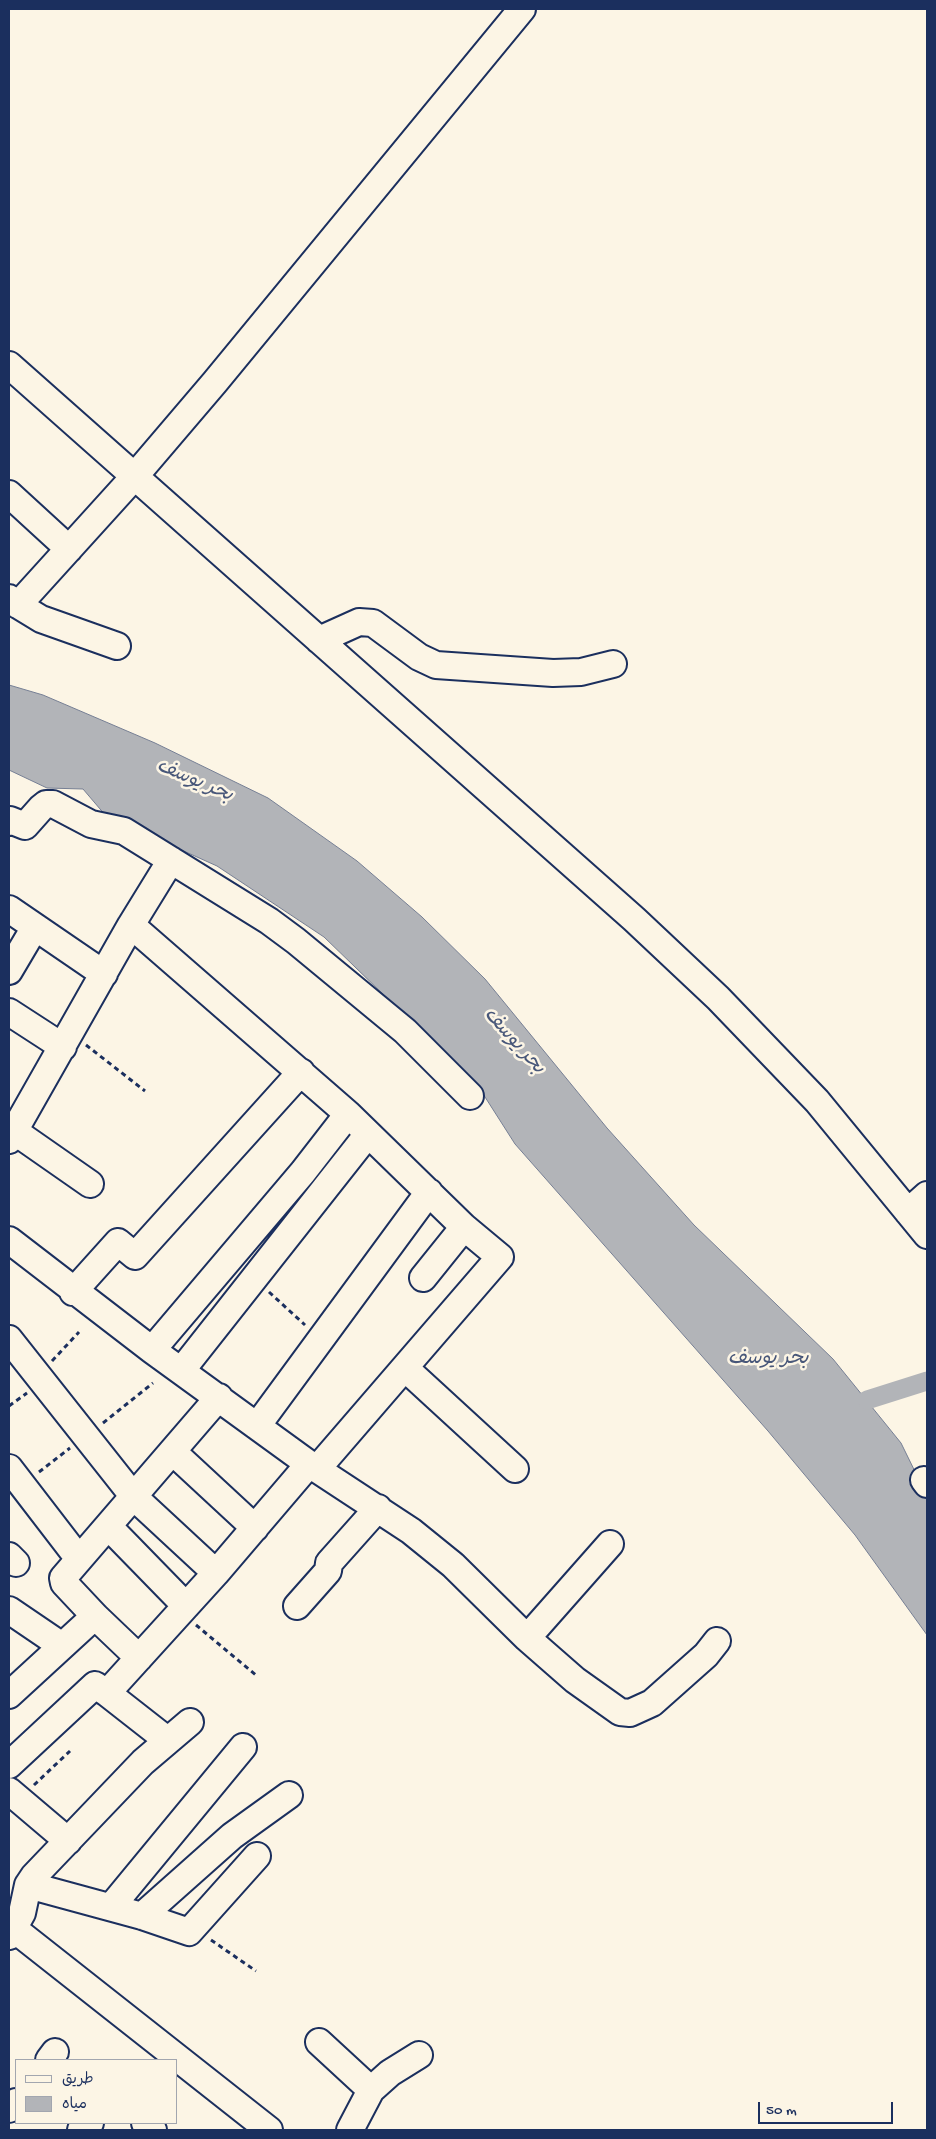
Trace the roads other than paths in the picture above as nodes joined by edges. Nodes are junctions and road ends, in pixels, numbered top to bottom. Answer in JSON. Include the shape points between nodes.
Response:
{"nodes":[{"id":1,"x":522,"y":9,"type":"edge"},
{"id":2,"x":9,"y":365,"type":"edge"},
{"id":3,"x":134,"y":477,"type":"junction"},
{"id":4,"x":9,"y":494,"type":"edge"},
{"id":5,"x":69,"y":549,"type":"junction"},
{"id":6,"x":13,"y":602,"type":"edge"},
{"id":7,"x":319,"y":640,"type":"junction"},
{"id":8,"x":116,"y":646,"type":"dead end"},
{"id":9,"x":613,"y":664,"type":"dead end"},
{"id":10,"x":9,"y":820,"type":"edge"},
{"id":11,"x":171,"y":860,"type":"junction"},
{"id":12,"x":9,"y":909,"type":"edge"},
{"id":13,"x":131,"y":924,"type":"junction"},
{"id":14,"x":35,"y":927,"type":"junction"},
{"id":15,"x":9,"y":971,"type":"edge"},
{"id":16,"x":104,"y":974,"type":"junction"},
{"id":17,"x":9,"y":1012,"type":"edge"},
{"id":18,"x":67,"y":1040,"type":"junction"},
{"id":19,"x":300,"y":1072,"type":"junction"},
{"id":20,"x":470,"y":1096,"type":"dead end"},
{"id":21,"x":348,"y":1114,"type":"junction"},
{"id":22,"x":368,"y":1134,"type":"junction"},
{"id":23,"x":12,"y":1135,"type":"edge"},
{"id":24,"x":90,"y":1184,"type":"dead end"},
{"id":25,"x":428,"y":1192,"type":"junction"},
{"id":26,"x":918,"y":1204,"type":"edge"},
{"id":27,"x":464,"y":1227,"type":"junction"},
{"id":28,"x":927,"y":1235,"type":"edge"},
{"id":29,"x":10,"y":1244,"type":"edge"},
{"id":30,"x":423,"y":1278,"type":"dead end"},
{"id":31,"x":74,"y":1292,"type":"junction"},
{"id":32,"x":9,"y":1339,"type":"edge"},
{"id":33,"x":152,"y":1350,"type":"junction"},
{"id":34,"x":405,"y":1368,"type":"junction"},
{"id":35,"x":182,"y":1371,"type":"junction"},
{"id":36,"x":219,"y":1397,"type":"junction"},
{"id":37,"x":258,"y":1426,"type":"junction"},
{"id":38,"x":173,"y":1452,"type":"junction"},
{"id":39,"x":313,"y":1466,"type":"junction"},
{"id":40,"x":515,"y":1469,"type":"dead end"},
{"id":41,"x":15,"y":1477,"type":"edge"},
{"id":42,"x":134,"y":1497,"type":"junction"},
{"id":43,"x":378,"y":1508,"type":"junction"},
{"id":44,"x":108,"y":1526,"type":"junction"},
{"id":45,"x":255,"y":1528,"type":"junction"},
{"id":46,"x":610,"y":1544,"type":"dead end"},
{"id":47,"x":79,"y":1559,"type":"junction"},
{"id":48,"x":216,"y":1573,"type":"junction"},
{"id":49,"x":297,"y":1606,"type":"dead end"},
{"id":50,"x":183,"y":1609,"type":"junction"},
{"id":51,"x":9,"y":1610,"type":"edge"},
{"id":52,"x":95,"y":1616,"type":"junction"},
{"id":53,"x":527,"y":1638,"type":"junction"},
{"id":54,"x":717,"y":1642,"type":"dead end"},
{"id":55,"x":62,"y":1646,"type":"junction"},
{"id":56,"x":139,"y":1658,"type":"junction"},
{"id":57,"x":107,"y":1693,"type":"junction"},
{"id":58,"x":9,"y":1695,"type":"edge"},
{"id":59,"x":190,"y":1722,"type":"dead end"},
{"id":60,"x":167,"y":1740,"type":"junction"},
{"id":61,"x":243,"y":1747,"type":"dead end"},
{"id":62,"x":9,"y":1765,"type":"edge"},
{"id":63,"x":14,"y":1795,"type":"edge"},
{"id":64,"x":289,"y":1795,"type":"dead end"},
{"id":65,"x":68,"y":1841,"type":"junction"},
{"id":66,"x":257,"y":1856,"type":"dead end"},
{"id":67,"x":28,"y":1885,"type":"junction"},
{"id":68,"x":111,"y":1907,"type":"junction"},
{"id":69,"x":142,"y":1916,"type":"junction"},
{"id":70,"x":11,"y":1932,"type":"edge"},
{"id":71,"x":319,"y":2042,"type":"dead end"},
{"id":72,"x":419,"y":2056,"type":"dead end"},
{"id":73,"x":176,"y":2059,"type":"edge"},
{"id":74,"x":178,"y":2060,"type":"edge"},
{"id":75,"x":371,"y":2090,"type":"junction"},
{"id":76,"x":269,"y":2130,"type":"edge"},
{"id":77,"x":350,"y":2130,"type":"edge"}],
"edges":[{"from":1,"to":3,"type":"street"},
{"from":2,"to":3,"type":"street"},
{"from":3,"to":5,"type":"street"},
{"from":3,"to":7,"type":"street"},
{"from":4,"to":5,"type":"street"},
{"from":5,"to":6,"type":"street"},
{"from":6,"to":8,"type":"street","via":[[42,619]]},
{"from":7,"to":9,"type":"street","via":[[359,622],[372,623],[419,657],[436,665],[553,673],[581,672]]},
{"from":7,"to":26,"type":"street","via":[[634,919],[718,998]]},
{"from":10,"to":11,"type":"street","via":[[25,826],[46,804],[53,804],[91,824],[124,831]]},
{"from":11,"to":13,"type":"street"},
{"from":11,"to":20,"type":"street","via":[[296,941],[405,1031]]},
{"from":12,"to":14,"type":"street"},
{"from":13,"to":16,"type":"street"},
{"from":13,"to":19,"type":"street"},
{"from":14,"to":15,"type":"street"},
{"from":14,"to":16,"type":"street"},
{"from":16,"to":18,"type":"street"},
{"from":17,"to":18,"type":"street"},
{"from":18,"to":23,"type":"street"},
{"from":19,"to":21,"type":"street"},
{"from":19,"to":31,"type":"street","via":[[135,1256],[118,1242]]},
{"from":21,"to":22,"type":"street"},
{"from":21,"to":33,"type":"street"},
{"from":22,"to":25,"type":"street"},
{"from":22,"to":35,"type":"street"},
{"from":23,"to":24,"type":"street"},
{"from":25,"to":27,"type":"street"},
{"from":25,"to":37,"type":"street"},
{"from":26,"to":28,"type":"street"},
{"from":27,"to":30,"type":"street"},
{"from":27,"to":34,"type":"street","via":[[500,1257]]},
{"from":29,"to":31,"type":"street"},
{"from":31,"to":33,"type":"street"},
{"from":32,"to":42,"type":"street"},
{"from":33,"to":35,"type":"street"},
{"from":34,"to":39,"type":"street"},
{"from":34,"to":40,"type":"street"},
{"from":35,"to":36,"type":"street"},
{"from":36,"to":37,"type":"street"},
{"from":36,"to":38,"type":"street"},
{"from":37,"to":39,"type":"street"},
{"from":38,"to":42,"type":"street"},
{"from":38,"to":45,"type":"street"},
{"from":39,"to":43,"type":"street"},
{"from":39,"to":45,"type":"street"},
{"from":41,"to":47,"type":"street"},
{"from":42,"to":44,"type":"street"},
{"from":42,"to":48,"type":"street"},
{"from":43,"to":49,"type":"street","via":[[329,1563],[328,1571]]},
{"from":43,"to":53,"type":"street","via":[[453,1565]]},
{"from":44,"to":47,"type":"street"},
{"from":44,"to":50,"type":"street"},
{"from":45,"to":48,"type":"street"},
{"from":46,"to":53,"type":"street"},
{"from":47,"to":52,"type":"street","via":[[63,1580]]},
{"from":48,"to":50,"type":"street"},
{"from":50,"to":56,"type":"street"},
{"from":51,"to":55,"type":"street"},
{"from":52,"to":55,"type":"street"},
{"from":52,"to":56,"type":"street"},
{"from":53,"to":54,"type":"street","via":[[608,1705],[630,1713],[652,1703],[669,1690]]},
{"from":55,"to":58,"type":"street"},
{"from":56,"to":57,"type":"street"},
{"from":57,"to":60,"type":"street"},
{"from":57,"to":62,"type":"street","via":[[95,1685]]},
{"from":59,"to":60,"type":"street"},
{"from":60,"to":65,"type":"street"},
{"from":61,"to":68,"type":"street"},
{"from":63,"to":65,"type":"street"},
{"from":64,"to":69,"type":"street","via":[[232,1836]]},
{"from":65,"to":67,"type":"street"},
{"from":66,"to":69,"type":"street","via":[[189,1932]]},
{"from":67,"to":68,"type":"street"},
{"from":67,"to":70,"type":"street","via":[[22,1913]]},
{"from":68,"to":69,"type":"street"},
{"from":70,"to":73,"type":"street"},
{"from":71,"to":75,"type":"street"},
{"from":72,"to":75,"type":"street","via":[[390,2073]]},
{"from":74,"to":76,"type":"street"},
{"from":75,"to":77,"type":"street"}]}
